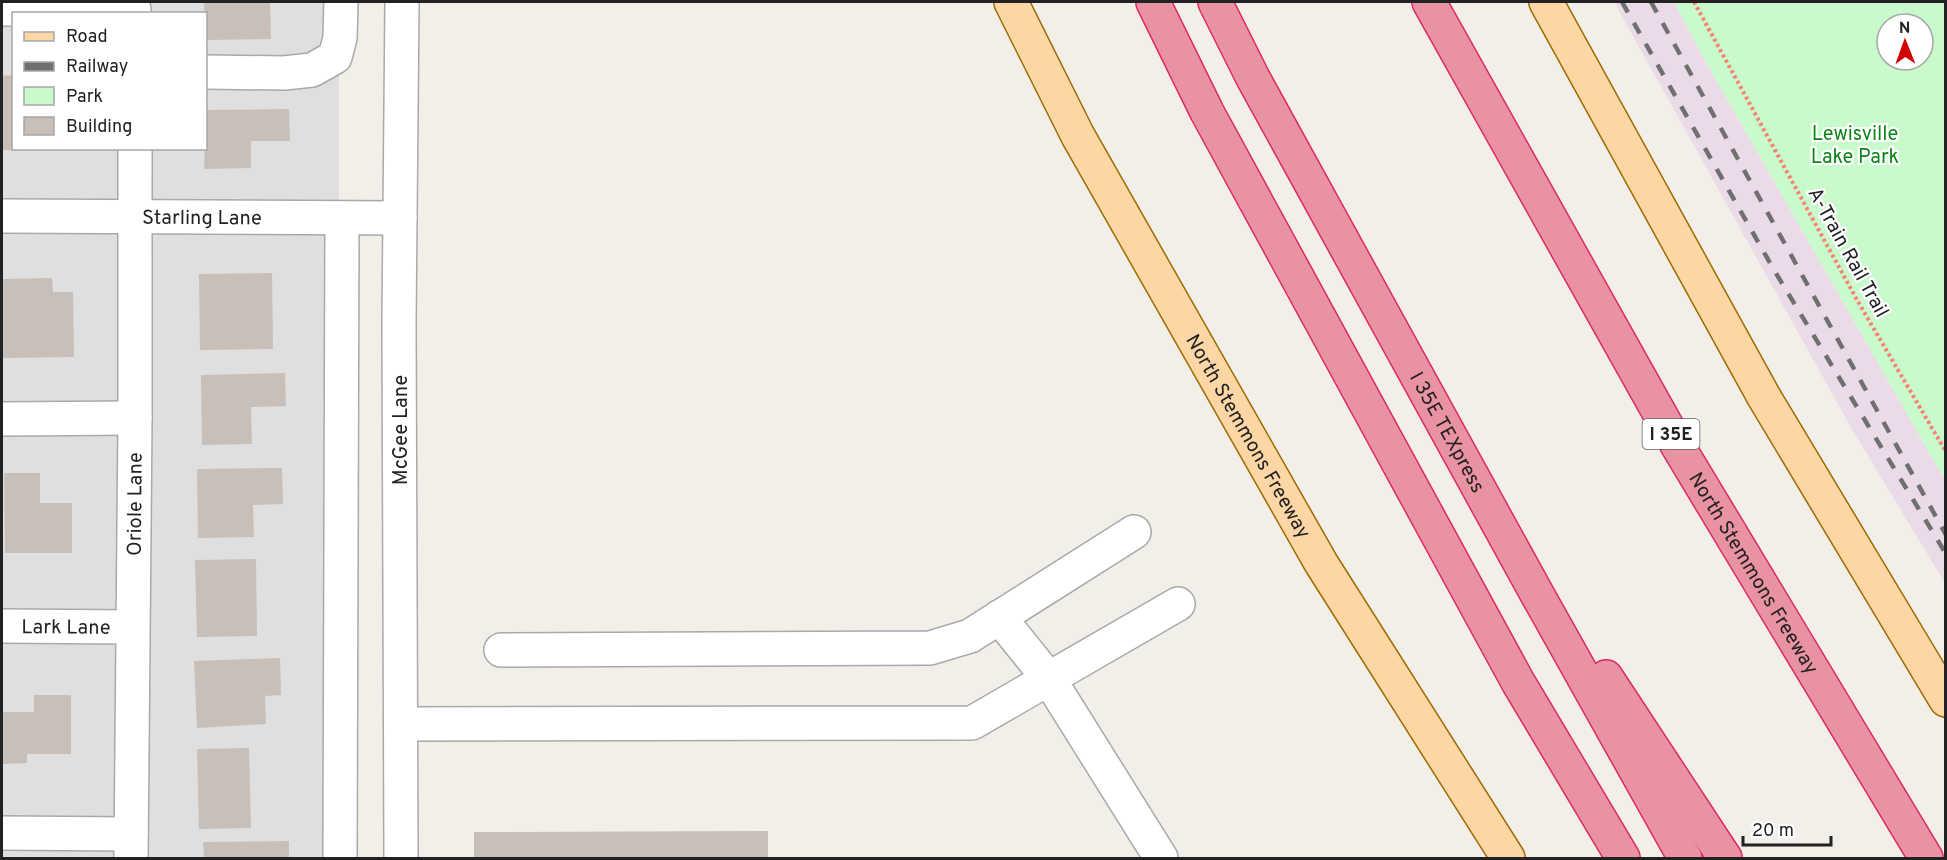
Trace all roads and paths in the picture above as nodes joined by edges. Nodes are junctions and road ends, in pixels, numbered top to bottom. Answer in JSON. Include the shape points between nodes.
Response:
{"nodes":[{"id":1,"x":341,"y":2,"type":"edge"},
{"id":2,"x":402,"y":2,"type":"edge"},
{"id":3,"x":1011,"y":2,"type":"edge"},
{"id":4,"x":1153,"y":2,"type":"edge"},
{"id":5,"x":1215,"y":2,"type":"edge"},
{"id":6,"x":1429,"y":2,"type":"edge"},
{"id":7,"x":1545,"y":2,"type":"edge"},
{"id":8,"x":1694,"y":2,"type":"edge"},
{"id":9,"x":134,"y":8,"type":"edge"},
{"id":10,"x":2,"y":9,"type":"edge"},
{"id":11,"x":207,"y":72,"type":"edge"},
{"id":12,"x":135,"y":150,"type":"edge"},
{"id":13,"x":134,"y":215,"type":"junction"},
{"id":14,"x":2,"y":216,"type":"edge"},
{"id":15,"x":342,"y":218,"type":"junction"},
{"id":16,"x":400,"y":218,"type":"junction"},
{"id":17,"x":135,"y":418,"type":"junction"},
{"id":18,"x":2,"y":419,"type":"edge"},
{"id":19,"x":1946,"y":452,"type":"edge"},
{"id":20,"x":1134,"y":532,"type":"dead end"},
{"id":21,"x":1537,"y":594,"type":"junction"},
{"id":22,"x":1178,"y":604,"type":"dead end"},
{"id":23,"x":999,"y":617,"type":"junction"},
{"id":24,"x":2,"y":626,"type":"edge"},
{"id":25,"x":132,"y":627,"type":"junction"},
{"id":26,"x":501,"y":650,"type":"dead end"},
{"id":27,"x":1049,"y":679,"type":"junction"},
{"id":28,"x":1946,"y":700,"type":"edge"},
{"id":29,"x":401,"y":724,"type":"junction"},
{"id":30,"x":1902,"y":818,"type":"junction"},
{"id":31,"x":2,"y":833,"type":"edge"},
{"id":32,"x":131,"y":846,"type":"edge"},
{"id":33,"x":340,"y":858,"type":"edge"},
{"id":34,"x":401,"y":858,"type":"edge"},
{"id":35,"x":1161,"y":858,"type":"edge"},
{"id":36,"x":1508,"y":858,"type":"edge"},
{"id":37,"x":1623,"y":858,"type":"edge"},
{"id":38,"x":1685,"y":858,"type":"edge"},
{"id":39,"x":1725,"y":858,"type":"edge"},
{"id":40,"x":1926,"y":858,"type":"edge"},
{"id":41,"x":1943,"y":858,"type":"edge"}],
"edges":[{"from":1,"to":11,"type":"street","via":[[335,57],[312,70]]},
{"from":2,"to":16,"type":"street","name":"McGee Lane"},
{"from":3,"to":36,"type":"main road","name":"North Stemmons Freeway","via":[[1078,136],[1321,563]]},
{"from":4,"to":37,"type":"highway","via":[[1207,112],[1518,682]]},
{"from":5,"to":21,"type":"highway","name":"I 35E TEXpress","via":[[1258,89]]},
{"from":6,"to":30,"type":"highway","name":"North Stemmons Freeway","number":"I 35E","via":[[1679,448]]},
{"from":7,"to":28,"type":"main road","via":[[1764,397]]},
{"from":8,"to":19,"type":"path","name":"A-Train Rail Trail","via":[[1857,300]]},
{"from":9,"to":10,"type":"street"},
{"from":12,"to":13,"type":"street","name":"Oriole Lane"},
{"from":13,"to":14,"type":"street","name":"Starling Lane"},
{"from":13,"to":15,"type":"street","name":"Starling Lane"},
{"from":13,"to":17,"type":"street","name":"Oriole Lane"},
{"from":15,"to":16,"type":"street","name":"Starling Lane"},
{"from":15,"to":33,"type":"street"},
{"from":16,"to":29,"type":"street","name":"McGee Lane"},
{"from":17,"to":18,"type":"street"},
{"from":17,"to":25,"type":"street","name":"Oriole Lane"},
{"from":20,"to":23,"type":"street"},
{"from":21,"to":38,"type":"highway","name":"I 35E TEXpress"},
{"from":21,"to":39,"type":"highway","via":[[1593,658]]},
{"from":22,"to":27,"type":"street"},
{"from":23,"to":26,"type":"street","via":[[970,636],[930,648]]},
{"from":23,"to":27,"type":"street"},
{"from":24,"to":25,"type":"street","name":"Lark Lane"},
{"from":25,"to":32,"type":"street","name":"Oriole Lane"},
{"from":27,"to":29,"type":"street","via":[[972,723]]},
{"from":27,"to":35,"type":"street"},
{"from":29,"to":34,"type":"street","name":"McGee Lane"},
{"from":30,"to":40,"type":"highway","name":"North Stemmons Freeway","number":"I 35E"},
{"from":30,"to":41,"type":"highway"},
{"from":31,"to":32,"type":"street"}]}
